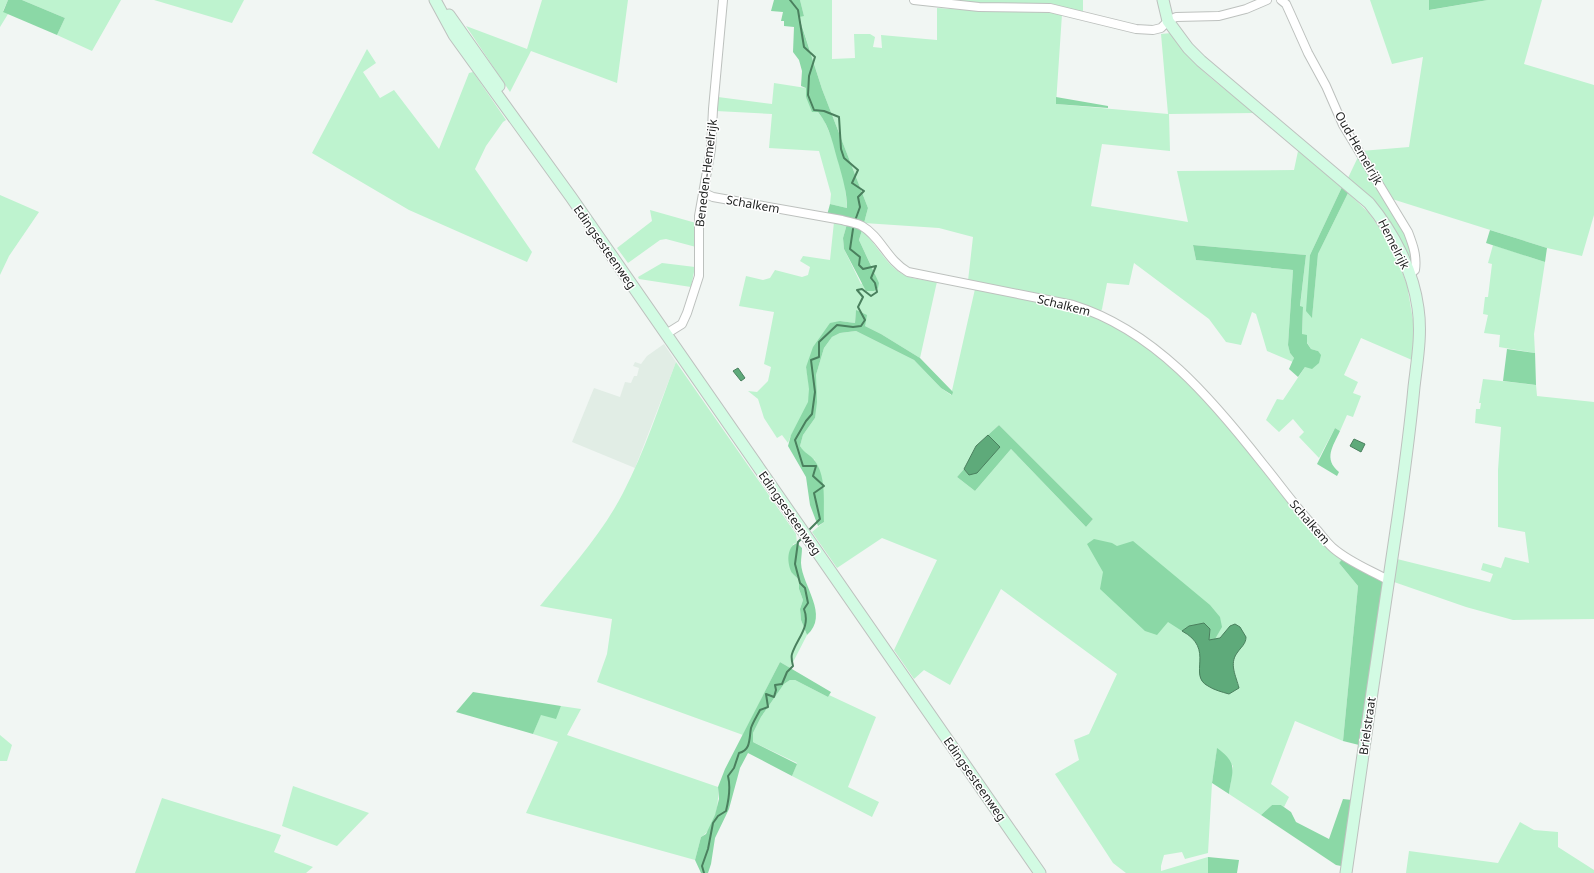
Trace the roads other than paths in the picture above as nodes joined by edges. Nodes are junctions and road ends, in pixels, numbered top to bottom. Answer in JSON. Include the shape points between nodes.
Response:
{"nodes":[{"id":1,"x":435,"y":0,"type":"edge"},
{"id":2,"x":438,"y":0,"type":"edge"},
{"id":3,"x":723,"y":0,"type":"edge"},
{"id":4,"x":914,"y":0,"type":"edge"},
{"id":5,"x":1163,"y":0,"type":"edge"},
{"id":6,"x":1267,"y":0,"type":"edge"},
{"id":7,"x":1280,"y":0,"type":"edge"},
{"id":8,"x":1168,"y":21,"type":"junction"},
{"id":9,"x":540,"y":153,"type":"junction"},
{"id":10,"x":704,"y":193,"type":"junction"},
{"id":11,"x":1410,"y":274,"type":"junction"},
{"id":12,"x":666,"y":334,"type":"junction"},
{"id":13,"x":1388,"y":580,"type":"junction"},
{"id":14,"x":1040,"y":873,"type":"edge"},
{"id":15,"x":1346,"y":873,"type":"edge"}],
"edges":[{"from":1,"to":9,"type":"main road","name":"Edingsesteenweg","via":[[454,35]]},
{"from":2,"to":9,"type":"main road","name":"Edingsesteenweg","via":[[504,93]]},
{"from":3,"to":10,"type":"street","name":"Beneden-Hemelrijk","via":[[711,149]]},
{"from":4,"to":8,"type":"street","via":[[979,7],[1050,8],[1136,29],[1153,30],[1161,28]]},
{"from":5,"to":8,"type":"main road","name":"Hemelrijk"},
{"from":6,"to":8,"type":"street","via":[[1228,14],[1176,17]]},
{"from":7,"to":11,"type":"street","name":"Oud-Hemelrijk","via":[[1286,4],[1344,125],[1408,232],[1414,246],[1416,261],[1415,270]]},
{"from":8,"to":11,"type":"main road","name":"Hemelrijk","via":[[1201,61],[1369,203],[1387,227]]},
{"from":9,"to":12,"type":"main road","name":"Edingsesteenweg"},
{"from":10,"to":12,"type":"street","name":"Beneden-Hemelrijk","via":[[699,216],[699,276],[682,324]]},
{"from":10,"to":13,"type":"street","name":"Schalkem","via":[[713,197],[861,225],[870,232],[896,264],[908,272],[1073,305],[1095,312],[1124,327],[1162,353],[1221,411],[1284,492],[1333,548]]},
{"from":11,"to":13,"type":"main road","name":"Hemelrijk","via":[[1418,307],[1420,340],[1402,493]]},
{"from":12,"to":14,"type":"main road","name":"Edingsesteenweg"},
{"from":13,"to":15,"type":"main road","name":"Brielstraat"}]}
